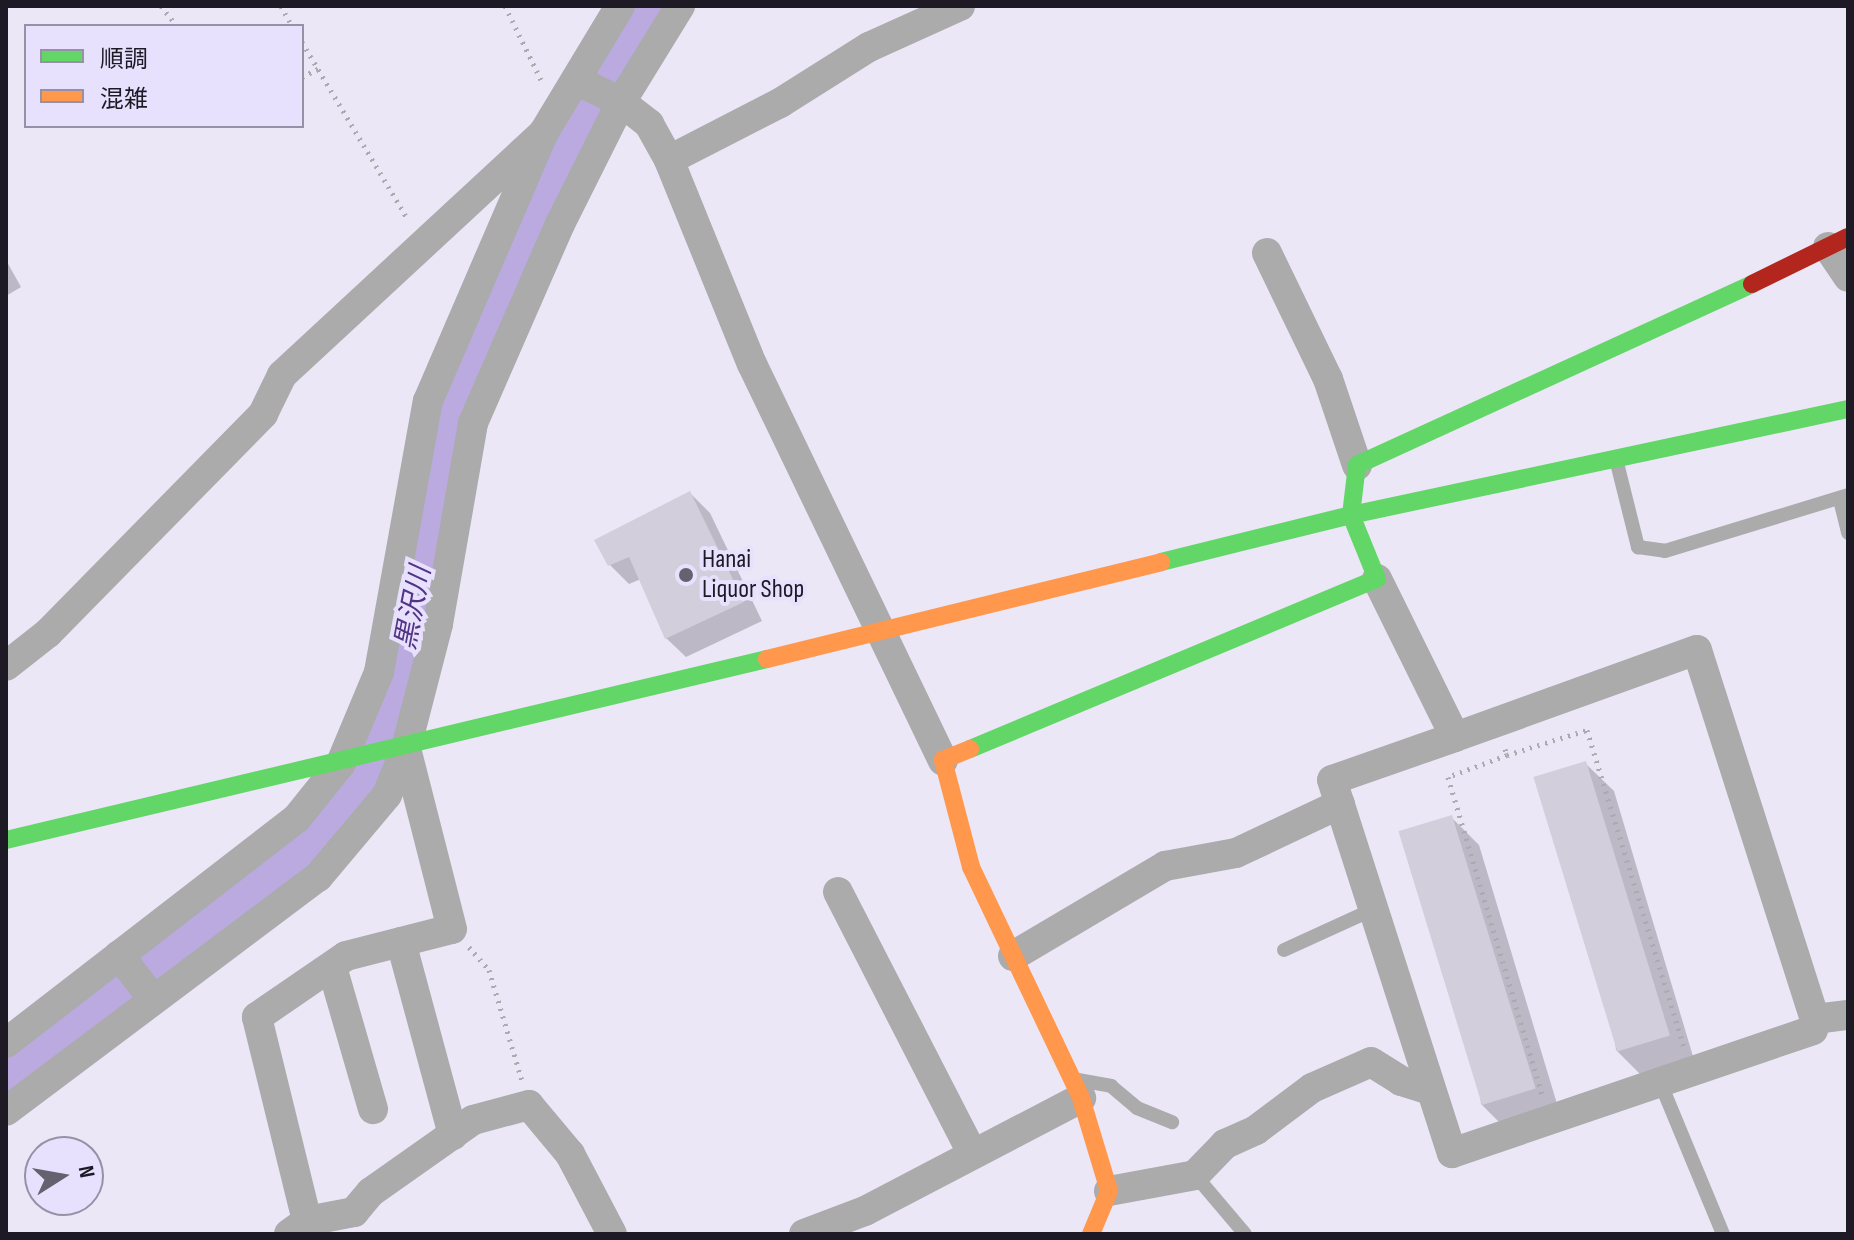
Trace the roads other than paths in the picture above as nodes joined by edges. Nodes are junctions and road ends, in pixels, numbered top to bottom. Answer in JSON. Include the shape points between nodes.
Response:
{"nodes":[{"id":1,"x":620,"y":6,"type":"edge"},
{"id":2,"x":680,"y":6,"type":"edge"},
{"id":3,"x":960,"y":6,"type":"edge"},
{"id":4,"x":599,"y":91,"type":"junction"},
{"id":5,"x":552,"y":121,"type":"junction"},
{"id":6,"x":669,"y":160,"type":"junction"},
{"id":7,"x":1838,"y":242,"type":"edge"},
{"id":8,"x":1267,"y":253,"type":"dead end"},
{"id":9,"x":1848,"y":277,"type":"edge"},
{"id":10,"x":471,"y":301,"type":"junction"},
{"id":11,"x":517,"y":322,"type":"junction"},
{"id":12,"x":1848,"y":409,"type":"edge"},
{"id":13,"x":1616,"y":459,"type":"junction"},
{"id":14,"x":1357,"y":465,"type":"junction"},
{"id":15,"x":1844,"y":497,"type":"edge"},
{"id":16,"x":1351,"y":515,"type":"junction"},
{"id":17,"x":411,"y":524,"type":"junction"},
{"id":18,"x":450,"y":530,"type":"junction"},
{"id":19,"x":1848,"y":533,"type":"edge"},
{"id":20,"x":1377,"y":579,"type":"junction"},
{"id":21,"x":883,"y":631,"type":"junction"},
{"id":22,"x":6,"y":666,"type":"edge"},
{"id":23,"x":1455,"y":737,"type":"junction"},
{"id":24,"x":406,"y":748,"type":"junction"},
{"id":25,"x":943,"y":760,"type":"junction"},
{"id":26,"x":341,"y":763,"type":"junction"},
{"id":27,"x":1340,"y":804,"type":"junction"},
{"id":28,"x":6,"y":840,"type":"edge"},
{"id":29,"x":838,"y":892,"type":"dead end"},
{"id":30,"x":1374,"y":909,"type":"junction"},
{"id":31,"x":401,"y":942,"type":"junction"},
{"id":32,"x":1284,"y":950,"type":"dead end"},
{"id":33,"x":1013,"y":956,"type":"junction"},
{"id":34,"x":332,"y":967,"type":"junction"},
{"id":35,"x":136,"y":977,"type":"junction"},
{"id":36,"x":1848,"y":1015,"type":"edge"},
{"id":37,"x":1815,"y":1019,"type":"junction"},
{"id":38,"x":6,"y":1043,"type":"edge"},
{"id":39,"x":1660,"y":1082,"type":"junction"},
{"id":40,"x":1078,"y":1089,"type":"junction"},
{"id":41,"x":1431,"y":1090,"type":"junction"},
{"id":42,"x":373,"y":1109,"type":"dead end"},
{"id":43,"x":6,"y":1111,"type":"edge"},
{"id":44,"x":1172,"y":1122,"type":"dead end"},
{"id":45,"x":453,"y":1135,"type":"junction"},
{"id":46,"x":971,"y":1151,"type":"junction"},
{"id":47,"x":1195,"y":1175,"type":"junction"},
{"id":48,"x":1109,"y":1191,"type":"junction"},
{"id":49,"x":298,"y":1228,"type":"edge"},
{"id":50,"x":612,"y":1234,"type":"edge"},
{"id":51,"x":804,"y":1234,"type":"edge"},
{"id":52,"x":1091,"y":1234,"type":"edge"},
{"id":53,"x":1245,"y":1234,"type":"edge"},
{"id":54,"x":1723,"y":1234,"type":"edge"}],
"edges":[{"from":1,"to":4,"type":"street"},
{"from":2,"to":4,"type":"street"},
{"from":3,"to":6,"type":"street","via":[[869,47],[780,103]]},
{"from":4,"to":5,"type":"street"},
{"from":4,"to":6,"type":"street","via":[[649,124]]},
{"from":4,"to":11,"type":"street"},
{"from":5,"to":10,"type":"street"},
{"from":5,"to":22,"type":"street","via":[[282,375],[263,414],[48,633]]},
{"from":6,"to":21,"type":"street","via":[[752,364]]},
{"from":7,"to":9,"type":"street"},
{"from":7,"to":14,"type":"street","via":[[1637,341]]},
{"from":8,"to":14,"type":"street","via":[[1328,379]]},
{"from":10,"to":11,"type":"street"},
{"from":10,"to":17,"type":"street","via":[[428,401]]},
{"from":11,"to":18,"type":"street","via":[[473,423]]},
{"from":12,"to":13,"type":"street"},
{"from":13,"to":15,"type":"lane","via":[[1638,547],[1665,551]]},
{"from":13,"to":16,"type":"street"},
{"from":14,"to":16,"type":"street"},
{"from":15,"to":19,"type":"lane"},
{"from":16,"to":20,"type":"street"},
{"from":16,"to":21,"type":"street"},
{"from":17,"to":18,"type":"street"},
{"from":17,"to":26,"type":"street","via":[[379,672]]},
{"from":18,"to":24,"type":"street","via":[[438,624]]},
{"from":20,"to":23,"type":"street"},
{"from":20,"to":25,"type":"street"},
{"from":21,"to":24,"type":"street"},
{"from":21,"to":25,"type":"street"},
{"from":23,"to":27,"type":"street","via":[[1332,780]]},
{"from":23,"to":37,"type":"street","via":[[1697,650]]},
{"from":24,"to":26,"type":"street"},
{"from":24,"to":31,"type":"street","via":[[452,929]]},
{"from":24,"to":35,"type":"street","via":[[374,814],[318,877]]},
{"from":25,"to":33,"type":"street","via":[[971,867]]},
{"from":26,"to":28,"type":"street"},
{"from":26,"to":35,"type":"street","via":[[297,818]]},
{"from":27,"to":30,"type":"street"},
{"from":27,"to":33,"type":"street","via":[[1236,853],[1165,866]]},
{"from":29,"to":46,"type":"street"},
{"from":30,"to":32,"type":"lane"},
{"from":30,"to":41,"type":"street"},
{"from":31,"to":34,"type":"street","via":[[346,956]]},
{"from":31,"to":45,"type":"street"},
{"from":33,"to":40,"type":"street"},
{"from":34,"to":42,"type":"street"},
{"from":34,"to":49,"type":"street","via":[[257,1017]]},
{"from":35,"to":38,"type":"street"},
{"from":35,"to":43,"type":"street"},
{"from":36,"to":37,"type":"street"},
{"from":37,"to":39,"type":"street","via":[[1813,1030]]},
{"from":39,"to":41,"type":"street","via":[[1452,1153]]},
{"from":39,"to":54,"type":"lane"},
{"from":40,"to":44,"type":"lane","via":[[1111,1086],[1137,1108]]},
{"from":40,"to":46,"type":"street"},
{"from":40,"to":48,"type":"street"},
{"from":41,"to":47,"type":"street","via":[[1401,1081],[1371,1062],[1312,1088],[1256,1130],[1225,1144]]},
{"from":45,"to":49,"type":"street","via":[[371,1192],[354,1212]]},
{"from":45,"to":50,"type":"street","via":[[473,1120],[529,1105],[570,1154]]},
{"from":46,"to":51,"type":"street","via":[[865,1211]]},
{"from":47,"to":48,"type":"street"},
{"from":47,"to":53,"type":"lane"},
{"from":48,"to":52,"type":"street"}]}
